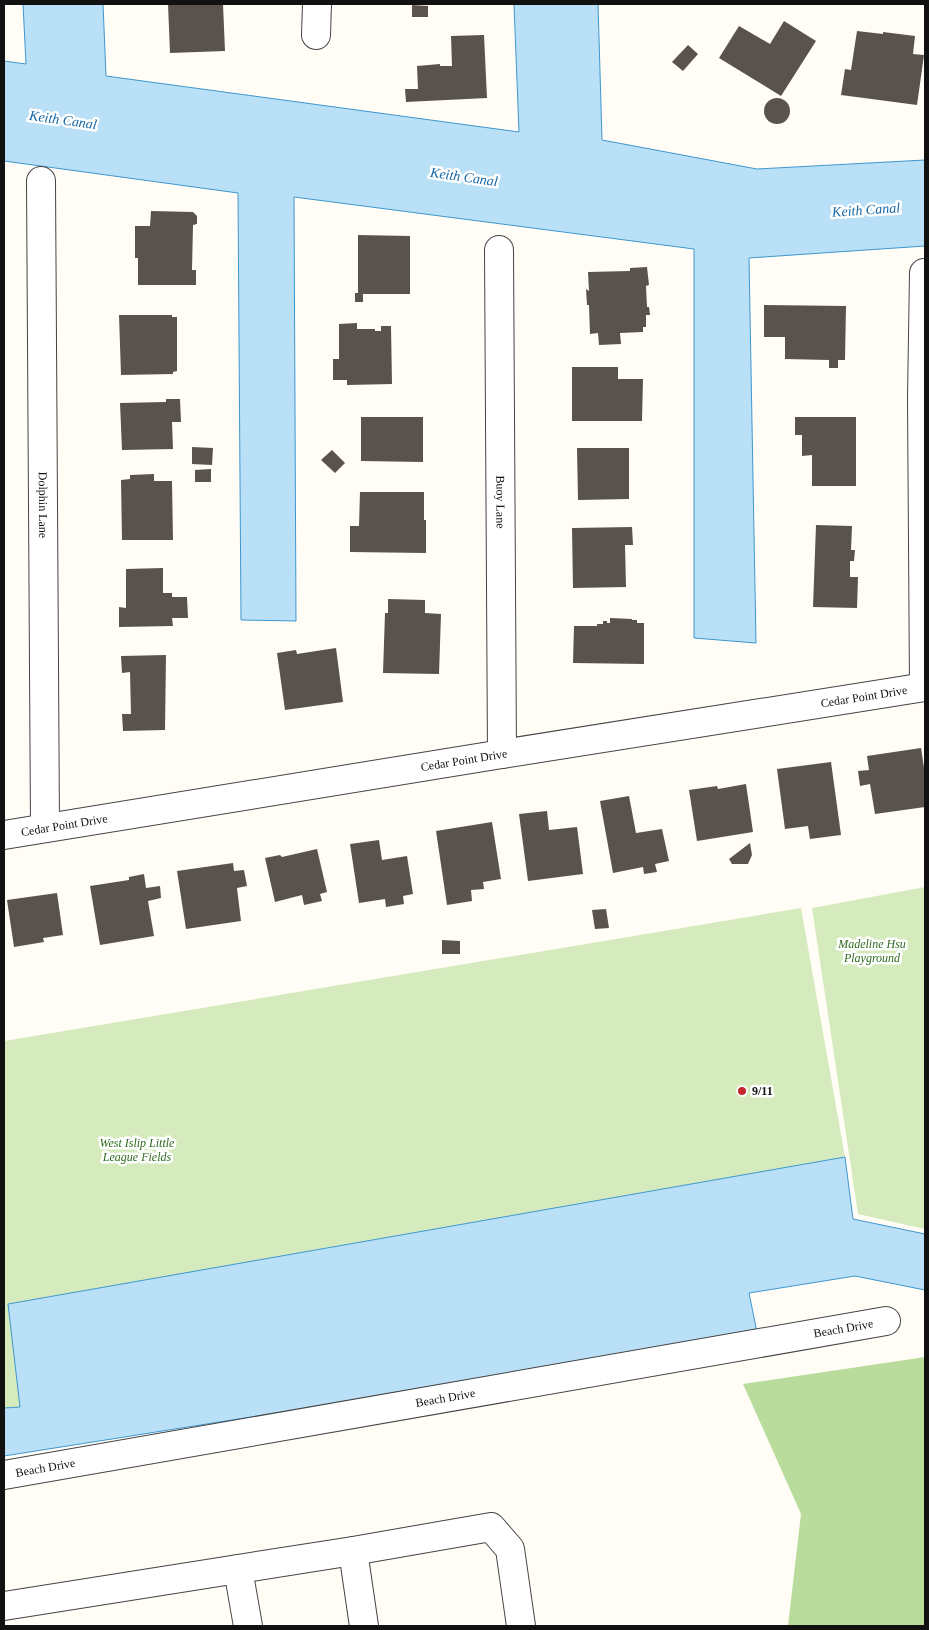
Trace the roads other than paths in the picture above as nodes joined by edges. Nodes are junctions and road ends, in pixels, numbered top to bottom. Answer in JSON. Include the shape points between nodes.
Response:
{"nodes":[{"id":1,"x":317,"y":4,"type":"edge"},
{"id":2,"x":316,"y":35,"type":"dead end"},
{"id":3,"x":41,"y":181,"type":"dead end"},
{"id":4,"x":498,"y":250,"type":"dead end"},
{"id":5,"x":924,"y":273,"type":"edge"},
{"id":6,"x":925,"y":687,"type":"edge"},
{"id":7,"x":502,"y":754,"type":"junction"},
{"id":8,"x":45,"y":828,"type":"junction"},
{"id":9,"x":4,"y":835,"type":"edge"},
{"id":10,"x":886,"y":1321,"type":"dead end"},
{"id":11,"x":4,"y":1475,"type":"edge"},
{"id":12,"x":352,"y":1551,"type":"junction"},
{"id":13,"x":238,"y":1569,"type":"junction"},
{"id":14,"x":4,"y":1606,"type":"edge"},
{"id":15,"x":248,"y":1626,"type":"edge"},
{"id":16,"x":364,"y":1626,"type":"edge"},
{"id":17,"x":521,"y":1626,"type":"edge"}],
"edges":[{"from":1,"to":2,"type":"street"},
{"from":3,"to":8,"type":"street","name":"Dolphin Lane"},
{"from":4,"to":7,"type":"street","name":"Buoy Lane"},
{"from":5,"to":6,"type":"street"},
{"from":6,"to":7,"type":"street","name":"Cedar Point Drive"},
{"from":7,"to":8,"type":"street","name":"Cedar Point Drive"},
{"from":8,"to":9,"type":"street","name":"Cedar Point Drive"},
{"from":10,"to":11,"type":"street","name":"Beach Drive"},
{"from":12,"to":13,"type":"street"},
{"from":12,"to":16,"type":"street"},
{"from":12,"to":17,"type":"street","via":[[491,1527],[510,1549]]},
{"from":13,"to":14,"type":"street"},
{"from":13,"to":15,"type":"street"}]}
